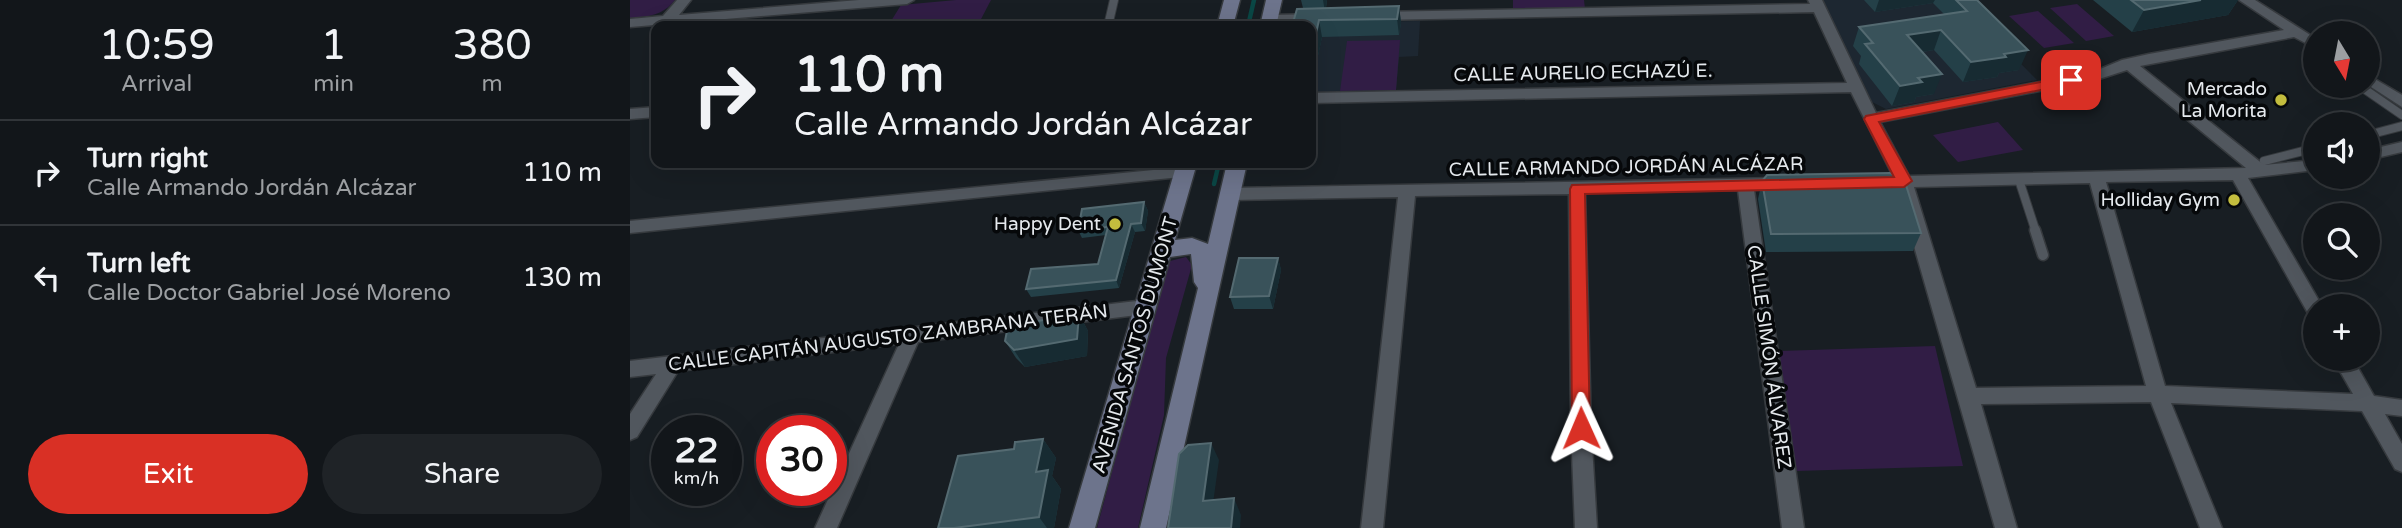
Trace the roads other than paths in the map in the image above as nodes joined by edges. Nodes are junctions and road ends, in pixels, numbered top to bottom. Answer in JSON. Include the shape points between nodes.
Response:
{"nodes":[{"id":1,"x":684,"y":0,"type":"edge"},
{"id":2,"x":907,"y":0,"type":"edge"},
{"id":3,"x":1114,"y":0,"type":"edge"},
{"id":4,"x":1232,"y":0,"type":"edge"},
{"id":5,"x":1274,"y":0,"type":"edge"},
{"id":6,"x":2246,"y":0,"type":"edge"},
{"id":7,"x":1816,"y":4,"type":"edge"},
{"id":8,"x":1336,"y":17,"type":"edge"},
{"id":9,"x":1363,"y":17,"type":"edge"},
{"id":10,"x":668,"y":19,"type":"junction"},
{"id":11,"x":1109,"y":21,"type":"edge"},
{"id":12,"x":1226,"y":21,"type":"edge"},
{"id":13,"x":1268,"y":21,"type":"edge"},
{"id":14,"x":1282,"y":21,"type":"edge"},
{"id":15,"x":630,"y":23,"type":"edge"},
{"id":16,"x":2296,"y":32,"type":"junction"},
{"id":17,"x":2303,"y":36,"type":"edge"},
{"id":18,"x":2127,"y":63,"type":"junction"},
{"id":19,"x":1855,"y":87,"type":"junction"},
{"id":20,"x":2380,"y":87,"type":"edge"},
{"id":21,"x":1316,"y":98,"type":"edge"},
{"id":22,"x":2377,"y":98,"type":"edge"},
{"id":23,"x":2402,"y":102,"type":"edge"},
{"id":24,"x":651,"y":112,"type":"edge"},
{"id":25,"x":630,"y":114,"type":"edge"},
{"id":26,"x":2402,"y":115,"type":"edge"},
{"id":27,"x":1871,"y":119,"type":"junction"},
{"id":28,"x":2402,"y":126,"type":"edge"},
{"id":29,"x":2380,"y":132,"type":"edge"},
{"id":30,"x":2402,"y":147,"type":"edge"},
{"id":31,"x":2303,"y":152,"type":"edge"},
{"id":32,"x":2380,"y":152,"type":"edge"},
{"id":33,"x":2303,"y":165,"type":"edge"},
{"id":34,"x":2263,"y":166,"type":"junction"},
{"id":35,"x":1236,"y":168,"type":"edge"},
{"id":36,"x":2238,"y":174,"type":"junction"},
{"id":37,"x":1183,"y":176,"type":"edge"},
{"id":38,"x":2096,"y":177,"type":"junction"},
{"id":39,"x":2019,"y":180,"type":"junction"},
{"id":40,"x":1904,"y":181,"type":"junction"},
{"id":41,"x":1864,"y":183,"type":"edge"},
{"id":42,"x":1798,"y":184,"type":"edge"},
{"id":43,"x":1745,"y":185,"type":"junction"},
{"id":44,"x":1577,"y":189,"type":"junction"},
{"id":45,"x":1407,"y":192,"type":"junction"},
{"id":46,"x":1230,"y":194,"type":"junction"},
{"id":47,"x":630,"y":227,"type":"edge"},
{"id":48,"x":1223,"y":231,"type":"junction"},
{"id":49,"x":1162,"y":252,"type":"junction"},
{"id":50,"x":2043,"y":255,"type":"dead end"},
{"id":51,"x":2306,"y":294,"type":"edge"},
{"id":52,"x":1208,"y":302,"type":"junction"},
{"id":53,"x":1145,"y":307,"type":"junction"},
{"id":54,"x":912,"y":335,"type":"junction"},
{"id":55,"x":672,"y":364,"type":"junction"},
{"id":56,"x":630,"y":369,"type":"edge"},
{"id":57,"x":2350,"y":371,"type":"edge"},
{"id":58,"x":2158,"y":394,"type":"junction"},
{"id":59,"x":1969,"y":396,"type":"junction"},
{"id":60,"x":2368,"y":403,"type":"junction"},
{"id":61,"x":2402,"y":408,"type":"edge"},
{"id":62,"x":630,"y":431,"type":"edge"},
{"id":63,"x":2402,"y":463,"type":"edge"},
{"id":64,"x":826,"y":528,"type":"edge"},
{"id":65,"x":1082,"y":528,"type":"edge"},
{"id":66,"x":1153,"y":528,"type":"edge"},
{"id":67,"x":1372,"y":528,"type":"edge"},
{"id":68,"x":1586,"y":528,"type":"edge"},
{"id":69,"x":1793,"y":528,"type":"edge"},
{"id":70,"x":2006,"y":528,"type":"edge"},
{"id":71,"x":2211,"y":528,"type":"edge"}],
"edges":[{"from":1,"to":10,"type":"street"},
{"from":2,"to":10,"type":"street"},
{"from":3,"to":11,"type":"lane"},
{"from":4,"to":12,"type":"main road"},
{"from":5,"to":13,"type":"main road"},
{"from":6,"to":16,"type":"street"},
{"from":7,"to":9,"type":"street"},
{"from":7,"to":19,"type":"street"},
{"from":8,"to":14,"type":"street"},
{"from":10,"to":15,"type":"street"},
{"from":16,"to":17,"type":"street"},
{"from":16,"to":18,"type":"street"},
{"from":18,"to":27,"type":"street","via":[[2096,75]]},
{"from":18,"to":34,"type":"street"},
{"from":19,"to":21,"type":"street","name":"CALLE AURELIO ECHAZÚ E."},
{"from":19,"to":27,"type":"street"},
{"from":20,"to":23,"type":"street"},
{"from":22,"to":26,"type":"lane"},
{"from":24,"to":25,"type":"street"},
{"from":27,"to":40,"type":"street"},
{"from":28,"to":29,"type":"lane"},
{"from":30,"to":32,"type":"street"},
{"from":31,"to":34,"type":"lane"},
{"from":33,"to":34,"type":"street"},
{"from":34,"to":36,"type":"street"},
{"from":35,"to":46,"type":"main road"},
{"from":36,"to":38,"type":"street"},
{"from":36,"to":51,"type":"street"},
{"from":37,"to":47,"type":"street","via":[[1160,170]]},
{"from":37,"to":48,"type":"main road","via":[[1180,224],[1185,235],[1199,238]]},
{"from":37,"to":49,"type":"main road","name":"AVENIDA SANTOS DUMONT"},
{"from":38,"to":39,"type":"street"},
{"from":38,"to":58,"type":"street"},
{"from":39,"to":40,"type":"street"},
{"from":39,"to":50,"type":"lane"},
{"from":40,"to":41,"type":"street"},
{"from":40,"to":59,"type":"street"},
{"from":42,"to":43,"type":"street","name":"CALLE ARMANDO JORDÁN ALCÁZAR"},
{"from":43,"to":44,"type":"street","name":"CALLE ARMANDO JORDÁN ALCÁZAR"},
{"from":43,"to":69,"type":"street","name":"CALLE SIMÓN ÁLVAREZ"},
{"from":44,"to":45,"type":"street","name":"CALLE ARMANDO JORDÁN ALCÁZAR"},
{"from":44,"to":68,"type":"street"},
{"from":45,"to":46,"type":"street","name":"CALLE ARMANDO JORDÁN ALCÁZAR"},
{"from":45,"to":67,"type":"street"},
{"from":46,"to":48,"type":"main road"},
{"from":48,"to":52,"type":"main road"},
{"from":49,"to":52,"type":"main road","via":[[1192,244],[1201,250]]},
{"from":49,"to":53,"type":"main road","name":"AVENIDA SANTOS DUMONT"},
{"from":52,"to":66,"type":"main road"},
{"from":53,"to":54,"type":"street","name":"CALLE CAPITÁN AUGUSTO ZAMBRANA TERÁN"},
{"from":53,"to":65,"type":"main road","name":"AVENIDA SANTOS DUMONT"},
{"from":54,"to":55,"type":"street","name":"CALLE CAPITÁN AUGUSTO ZAMBRANA TERÁN"},
{"from":54,"to":64,"type":"street"},
{"from":55,"to":56,"type":"street","name":"CALLE CAPITÁN AUGUSTO ZAMBRANA TERÁN"},
{"from":55,"to":62,"type":"street"},
{"from":57,"to":60,"type":"street"},
{"from":58,"to":59,"type":"street"},
{"from":58,"to":60,"type":"street"},
{"from":58,"to":71,"type":"street"},
{"from":59,"to":70,"type":"street"},
{"from":60,"to":61,"type":"street"},
{"from":60,"to":63,"type":"street"}]}
